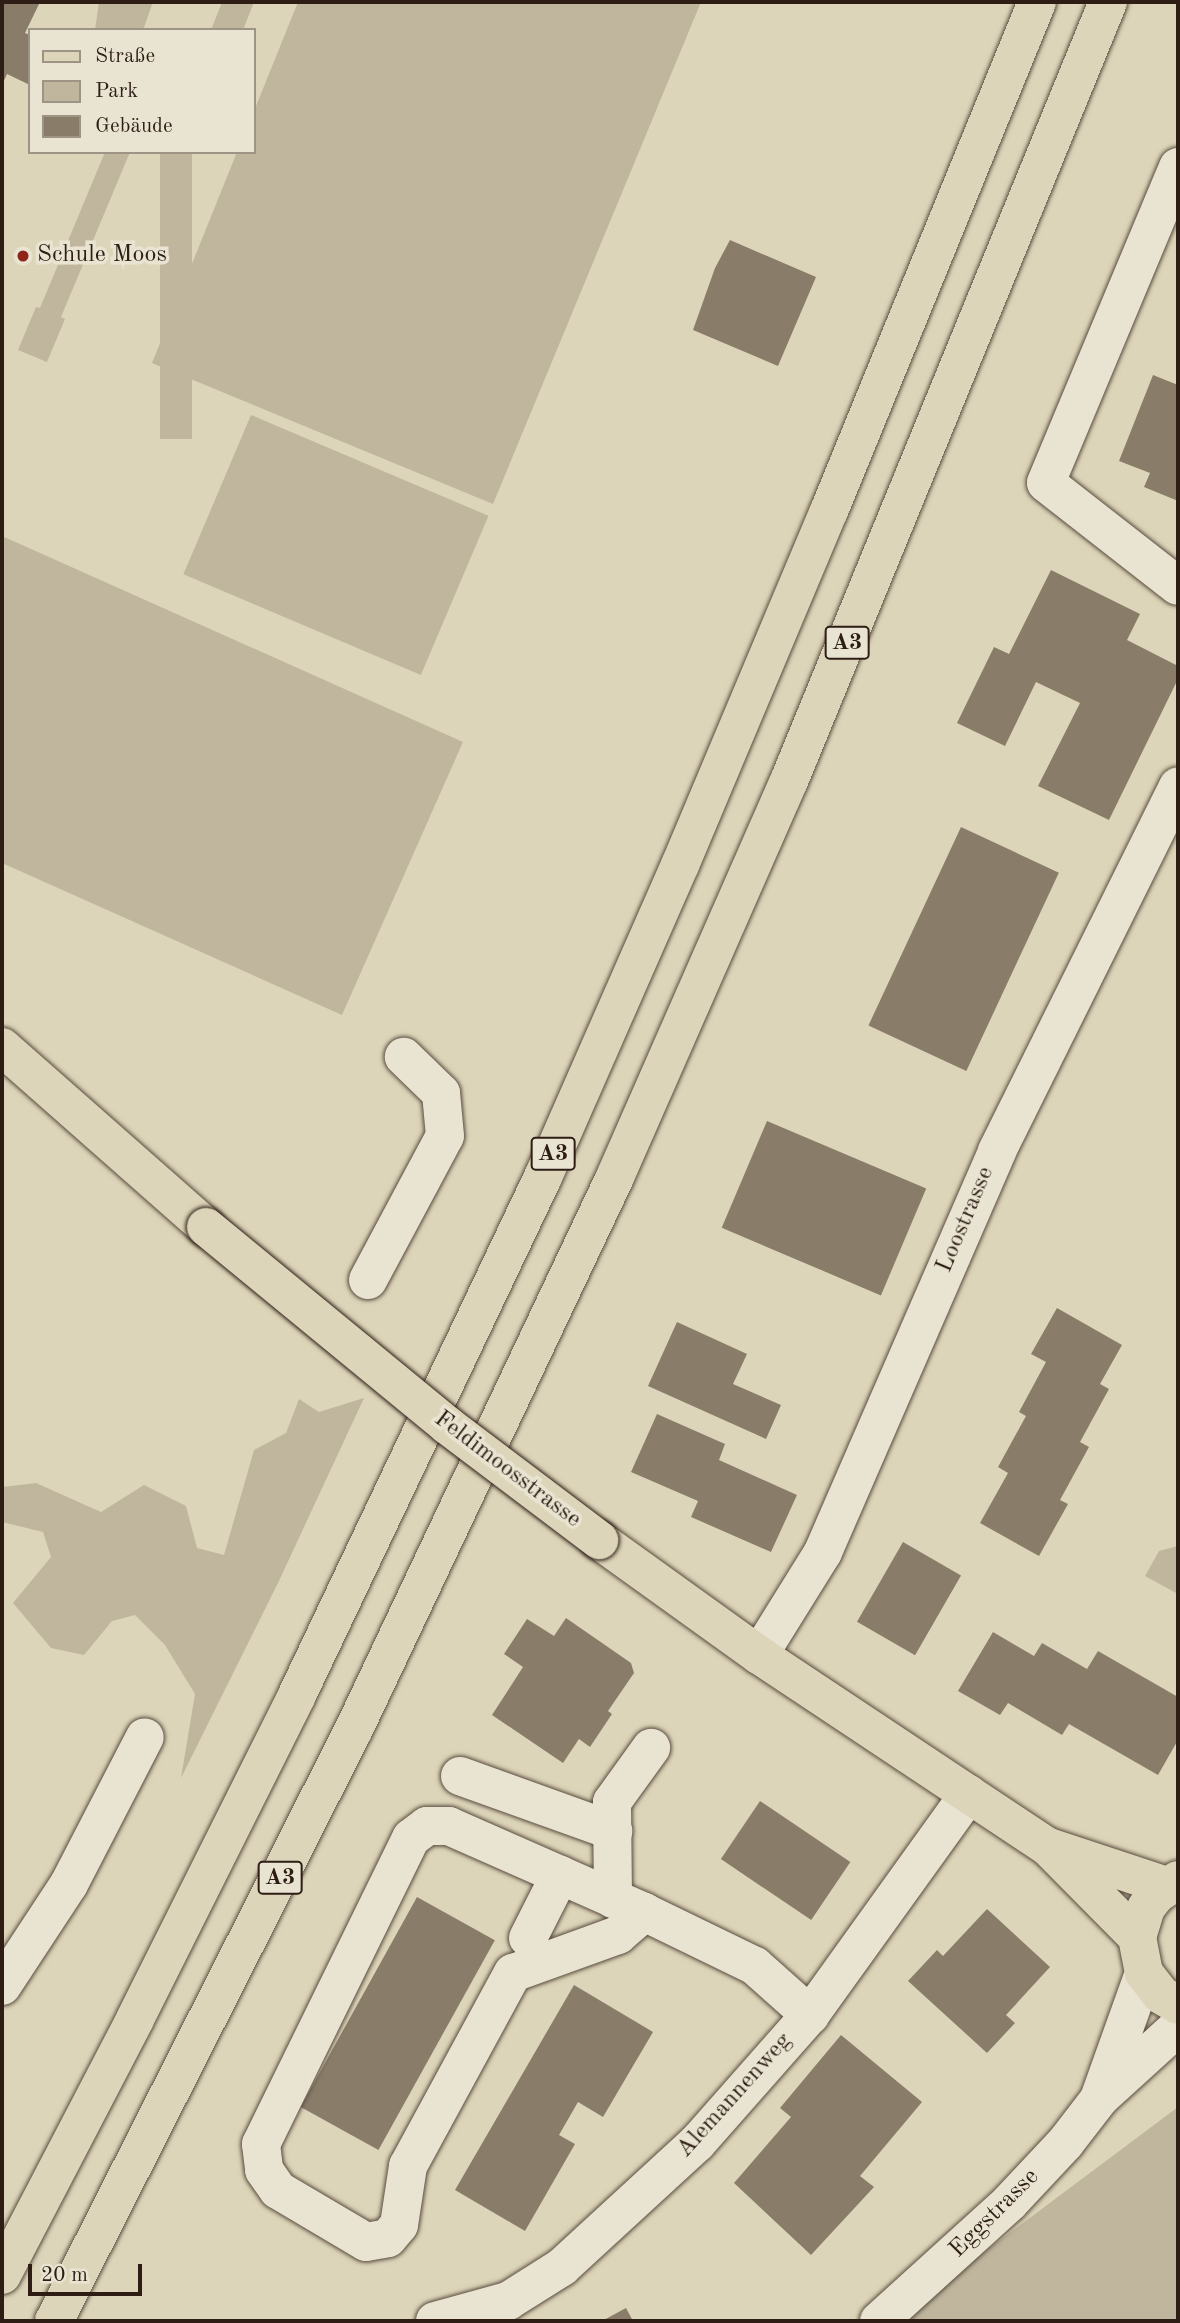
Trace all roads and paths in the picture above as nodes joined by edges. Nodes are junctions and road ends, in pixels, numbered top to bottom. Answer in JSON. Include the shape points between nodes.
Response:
{"nodes":[{"id":1,"x":1037,"y":2,"type":"edge"},
{"id":2,"x":1108,"y":2,"type":"edge"},
{"id":3,"x":1178,"y":167,"type":"edge"},
{"id":4,"x":1178,"y":586,"type":"edge"},
{"id":5,"x":1178,"y":787,"type":"edge"},
{"id":6,"x":2,"y":1047,"type":"edge"},
{"id":7,"x":404,"y":1057,"type":"dead end"},
{"id":8,"x":368,"y":1280,"type":"dead end"},
{"id":9,"x":759,"y":1655,"type":"junction"},
{"id":10,"x":145,"y":1737,"type":"dead end"},
{"id":11,"x":651,"y":1748,"type":"dead end"},
{"id":12,"x":460,"y":1776,"type":"dead end"},
{"id":13,"x":969,"y":1794,"type":"junction"},
{"id":14,"x":613,"y":1831,"type":"junction"},
{"id":15,"x":1047,"y":1846,"type":"junction"},
{"id":16,"x":560,"y":1875,"type":"junction"},
{"id":17,"x":1173,"y":1883,"type":"edge"},
{"id":18,"x":629,"y":1906,"type":"junction"},
{"id":19,"x":527,"y":1938,"type":"dead end"},
{"id":20,"x":1141,"y":1955,"type":"junction"},
{"id":21,"x":2,"y":1986,"type":"edge"},
{"id":22,"x":1178,"y":2005,"type":"edge"},
{"id":23,"x":810,"y":2015,"type":"junction"},
{"id":24,"x":1178,"y":2027,"type":"edge"},
{"id":25,"x":1100,"y":2098,"type":"junction"},
{"id":26,"x":2,"y":2275,"type":"edge"},
{"id":27,"x":54,"y":2321,"type":"edge"},
{"id":28,"x":435,"y":2321,"type":"edge"},
{"id":29,"x":879,"y":2321,"type":"edge"}],
"edges":[{"from":1,"to":26,"type":"main road","number":"A3","via":[[824,524],[543,1177],[291,1707]]},
{"from":2,"to":27,"type":"main road","number":"A3","via":[[789,781],[615,1177],[354,1729]]},
{"from":3,"to":4,"type":"street","via":[[1046,483]]},
{"from":5,"to":9,"type":"street","name":"Loostrasse","via":[[997,1150],[823,1552]]},
{"from":6,"to":9,"type":"main road","name":"Feldimoosstrasse","bridge":true,"via":[[206,1227],[437,1417]]},
{"from":7,"to":8,"type":"street","via":[[441,1093],[444,1136]]},
{"from":9,"to":13,"type":"main road","name":"Feldimoosstrasse"},
{"from":10,"to":21,"type":"street","via":[[69,1884]]},
{"from":11,"to":14,"type":"street","via":[[612,1802]]},
{"from":12,"to":14,"type":"street"},
{"from":13,"to":15,"type":"main road","name":"Feldimoosstrasse"},
{"from":13,"to":23,"type":"street","name":"Alemannenweg"},
{"from":14,"to":18,"type":"street"},
{"from":15,"to":17,"type":"main road","name":"Feldimoosstrasse"},
{"from":15,"to":20,"type":"main road","name":"Feldimoosstrasse"},
{"from":16,"to":18,"type":"street"},
{"from":16,"to":18,"type":"street","via":[[449,1826],[427,1826],[411,1838],[261,2144],[264,2170],[278,2190],[366,2242],[388,2238],[399,2225],[408,2166],[513,1973],[618,1935]]},
{"from":16,"to":19,"type":"street"},
{"from":17,"to":20,"type":"main road","via":[[1146,1908]]},
{"from":18,"to":23,"type":"street","via":[[755,1966]]},
{"from":20,"to":22,"type":"main road","name":"Feldimoosstrasse","via":[[1161,1995]]},
{"from":20,"to":25,"type":"street","name":"Eggstrasse"},
{"from":23,"to":28,"type":"street","name":"Alemannenweg","via":[[697,2143],[562,2267],[508,2301]]},
{"from":24,"to":25,"type":"street","name":"Eggstrasse"},
{"from":25,"to":29,"type":"street","name":"Eggstrasse","via":[[1009,2203]]}]}
